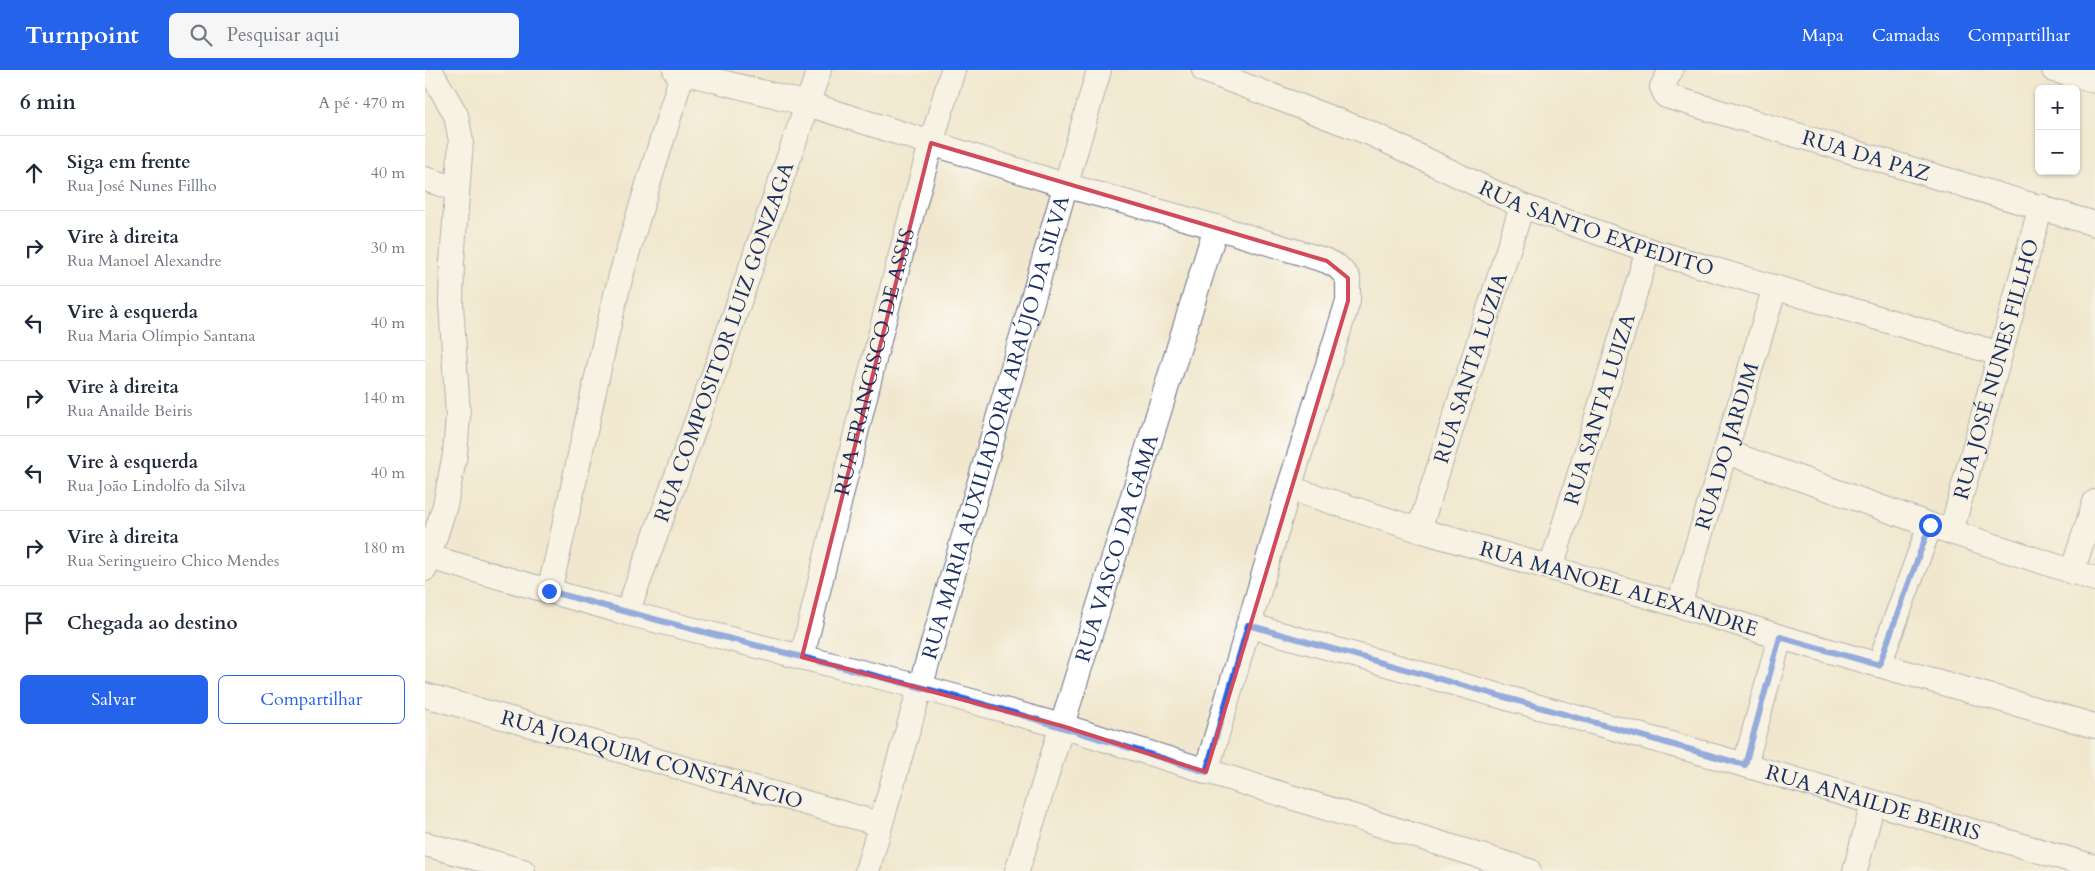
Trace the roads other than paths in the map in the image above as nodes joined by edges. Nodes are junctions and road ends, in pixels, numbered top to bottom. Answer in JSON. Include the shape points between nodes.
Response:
{"nodes":[{"id":1,"x":430,"y":70,"type":"edge"},
{"id":2,"x":819,"y":70,"type":"edge"},
{"id":3,"x":953,"y":70,"type":"edge"},
{"id":4,"x":1099,"y":70,"type":"edge"},
{"id":5,"x":1204,"y":70,"type":"edge"},
{"id":6,"x":1671,"y":70,"type":"edge"},
{"id":7,"x":680,"y":71,"type":"edge"},
{"id":8,"x":808,"y":104,"type":"junction"},
{"id":9,"x":931,"y":143,"type":"junction"},
{"id":10,"x":425,"y":180,"type":"edge"},
{"id":11,"x":1064,"y":185,"type":"junction"},
{"id":12,"x":457,"y":189,"type":"junction"},
{"id":13,"x":1522,"y":206,"type":"junction"},
{"id":14,"x":2041,"y":206,"type":"junction"},
{"id":15,"x":2095,"y":224,"type":"edge"},
{"id":16,"x":1216,"y":227,"type":"junction"},
{"id":17,"x":1648,"y":250,"type":"junction"},
{"id":18,"x":1775,"y":287,"type":"junction"},
{"id":19,"x":2000,"y":354,"type":"junction"},
{"id":20,"x":1726,"y":452,"type":"junction"},
{"id":21,"x":1289,"y":488,"type":"junction"},
{"id":22,"x":2095,"y":502,"type":"edge"},
{"id":23,"x":1940,"y":529,"type":"junction"},
{"id":24,"x":1419,"y":530,"type":"junction"},
{"id":25,"x":427,"y":563,"type":"edge"},
{"id":26,"x":1551,"y":568,"type":"junction"},
{"id":27,"x":2072,"y":572,"type":"junction"},
{"id":28,"x":2095,"y":579,"type":"edge"},
{"id":29,"x":549,"y":591,"type":"junction"},
{"id":30,"x":1679,"y":605,"type":"junction"},
{"id":31,"x":627,"y":613,"type":"junction"},
{"id":32,"x":1248,"y":625,"type":"junction"},
{"id":33,"x":1780,"y":637,"type":"junction"},
{"id":34,"x":802,"y":657,"type":"junction"},
{"id":35,"x":1879,"y":665,"type":"junction"},
{"id":36,"x":920,"y":687,"type":"junction"},
{"id":37,"x":425,"y":695,"type":"edge"},
{"id":38,"x":1062,"y":726,"type":"junction"},
{"id":39,"x":2095,"y":726,"type":"edge"},
{"id":40,"x":1745,"y":765,"type":"junction"},
{"id":41,"x":1206,"y":772,"type":"junction"},
{"id":42,"x":1873,"y":803,"type":"junction"},
{"id":43,"x":880,"y":824,"type":"junction"},
{"id":44,"x":425,"y":844,"type":"edge"},
{"id":45,"x":2095,"y":867,"type":"edge"},
{"id":46,"x":523,"y":871,"type":"edge"},
{"id":47,"x":867,"y":871,"type":"edge"},
{"id":48,"x":1017,"y":871,"type":"edge"},
{"id":49,"x":1529,"y":871,"type":"edge"},
{"id":50,"x":1855,"y":871,"type":"edge"}],
"edges":[{"from":1,"to":12,"type":"street","via":[[459,126]]},
{"from":2,"to":8,"type":"street","name":"RUA COMPOSITOR LUIZ GONZAGA"},
{"from":3,"to":9,"type":"street","name":"RUA FRANCISCO DE ASSIS"},
{"from":4,"to":11,"type":"street","name":"RUA MARIA AUXILIADORA ARAÚJO DA SILVA"},
{"from":5,"to":13,"type":"street","name":"RUA SANTO EXPEDITO","via":[[1370,133]]},
{"from":6,"to":14,"type":"street","name":"RUA DA PAZ","via":[[1662,87],[1666,96]]},
{"from":7,"to":8,"type":"street"},
{"from":7,"to":29,"type":"street","via":[[618,289]]},
{"from":8,"to":9,"type":"street"},
{"from":8,"to":31,"type":"street","name":"RUA COMPOSITOR LUIZ GONZAGA"},
{"from":9,"to":11,"type":"street"},
{"from":9,"to":34,"type":"street","name":"RUA FRANCISCO DE ASSIS"},
{"from":10,"to":12,"type":"street"},
{"from":11,"to":16,"type":"street"},
{"from":11,"to":36,"type":"street","name":"RUA MARIA AUXILIADORA ARAÚJO DA SILVA"},
{"from":12,"to":25,"type":"street","via":[[451,303],[458,415],[455,454],[445,505]]},
{"from":13,"to":17,"type":"street","name":"RUA SANTO EXPEDITO"},
{"from":13,"to":24,"type":"street","name":"RUA SANTA LUZIA"},
{"from":14,"to":15,"type":"street","name":"RUA DA PAZ"},
{"from":14,"to":19,"type":"street","name":"RUA JOSÉ NUNES FILLHO"},
{"from":16,"to":21,"type":"street","via":[[1327,261],[1348,278],[1348,301]]},
{"from":16,"to":38,"type":"street","name":"RUA VASCO DA GAMA"},
{"from":17,"to":18,"type":"street","name":"RUA SANTO EXPEDITO"},
{"from":17,"to":26,"type":"street","name":"RUA SANTA LUIZA"},
{"from":18,"to":19,"type":"street","name":"RUA SANTO EXPEDITO"},
{"from":18,"to":20,"type":"street","name":"RUA DO JARDIM"},
{"from":19,"to":23,"type":"street","name":"RUA JOSÉ NUNES FILLHO"},
{"from":20,"to":23,"type":"street"},
{"from":20,"to":30,"type":"street","name":"RUA DO JARDIM"},
{"from":21,"to":24,"type":"street","name":"RUA MANOEL ALEXANDRE"},
{"from":21,"to":32,"type":"street"},
{"from":22,"to":27,"type":"street"},
{"from":23,"to":27,"type":"street"},
{"from":23,"to":35,"type":"street","name":"RUA JOSÉ NUNES FILLHO"},
{"from":24,"to":26,"type":"street","name":"RUA MANOEL ALEXANDRE"},
{"from":25,"to":29,"type":"street"},
{"from":26,"to":30,"type":"street","name":"RUA MANOEL ALEXANDRE"},
{"from":27,"to":28,"type":"street"},
{"from":29,"to":31,"type":"street"},
{"from":30,"to":33,"type":"street","name":"RUA MANOEL ALEXANDRE"},
{"from":31,"to":34,"type":"street"},
{"from":32,"to":40,"type":"street","name":"RUA ANAILDE BEIRIS"},
{"from":32,"to":41,"type":"street"},
{"from":33,"to":35,"type":"street","name":"RUA MANOEL ALEXANDRE"},
{"from":33,"to":40,"type":"street"},
{"from":34,"to":36,"type":"street"},
{"from":35,"to":39,"type":"street","name":"RUA MANOEL ALEXANDRE"},
{"from":36,"to":38,"type":"street"},
{"from":36,"to":43,"type":"street","name":"RUA MARIA AUXILIADORA ARAÚJO DA SILVA"},
{"from":37,"to":43,"type":"street","name":"RUA JOAQUIM CONSTÂNCIO"},
{"from":38,"to":41,"type":"street"},
{"from":38,"to":48,"type":"street","name":"RUA VASCO DA GAMA"},
{"from":40,"to":42,"type":"street","name":"RUA ANAILDE BEIRIS"},
{"from":41,"to":49,"type":"street"},
{"from":42,"to":45,"type":"street","name":"RUA ANAILDE BEIRIS"},
{"from":42,"to":50,"type":"street"},
{"from":43,"to":47,"type":"street","name":"RUA MARIA AUXILIADORA ARAÚJO DA SILVA"},
{"from":44,"to":46,"type":"street"}]}
